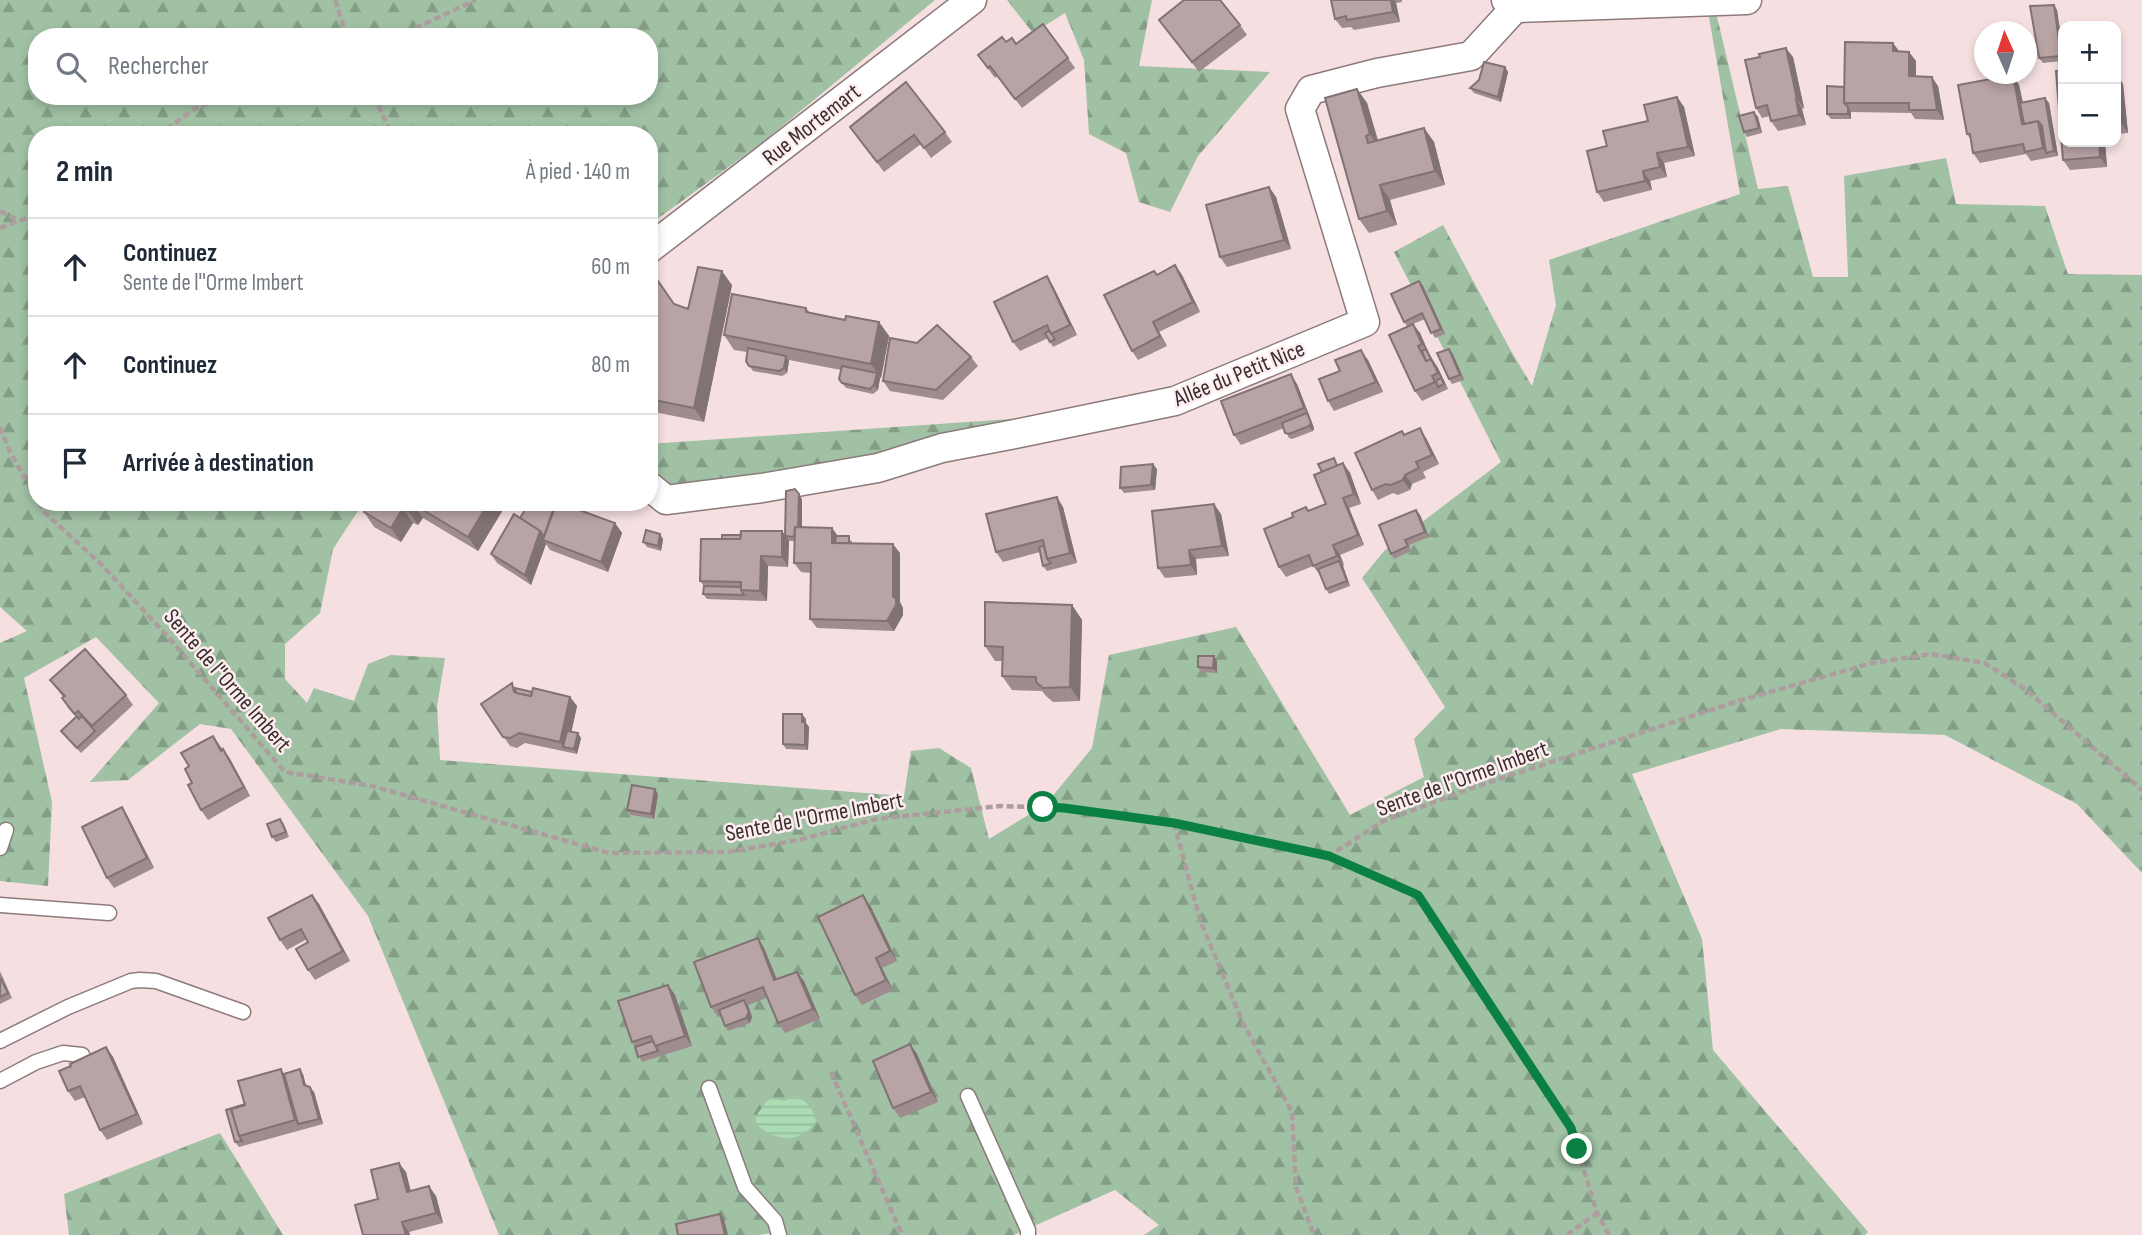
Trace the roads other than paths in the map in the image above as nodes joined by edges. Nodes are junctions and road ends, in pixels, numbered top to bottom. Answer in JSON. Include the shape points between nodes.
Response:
{"nodes":[{"id":1,"x":972,"y":0,"type":"edge"},
{"id":2,"x":1747,"y":0,"type":"edge"},
{"id":3,"x":1511,"y":4,"type":"edge"},
{"id":4,"x":658,"y":242,"type":"edge"},
{"id":5,"x":658,"y":493,"type":"edge"},
{"id":6,"x":6,"y":830,"type":"dead end"},
{"id":7,"x":0,"y":848,"type":"edge"},
{"id":8,"x":0,"y":905,"type":"edge"},
{"id":9,"x":109,"y":913,"type":"dead end"},
{"id":10,"x":243,"y":1012,"type":"dead end"},
{"id":11,"x":0,"y":1041,"type":"edge"},
{"id":12,"x":88,"y":1067,"type":"edge"},
{"id":13,"x":0,"y":1081,"type":"edge"},
{"id":14,"x":709,"y":1088,"type":"dead end"},
{"id":15,"x":968,"y":1096,"type":"dead end"},
{"id":16,"x":779,"y":1235,"type":"edge"},
{"id":17,"x":1028,"y":1235,"type":"edge"}],
"edges":[{"from":1,"to":4,"type":"street","name":"Rue Mortemart"},
{"from":2,"to":3,"type":"street"},
{"from":3,"to":5,"type":"street","name":"Allée du Petit Nice","via":[[1471,56],[1311,90],[1300,109],[1365,322],[1174,401],[942,448],[878,468],[666,500]]},
{"from":6,"to":7,"type":"lane"},
{"from":8,"to":9,"type":"lane"},
{"from":10,"to":11,"type":"lane","via":[[156,981],[131,981]]},
{"from":12,"to":13,"type":"lane","via":[[82,1055],[63,1053]]},
{"from":14,"to":16,"type":"lane","via":[[745,1187],[775,1222]]},
{"from":15,"to":17,"type":"lane"}]}
